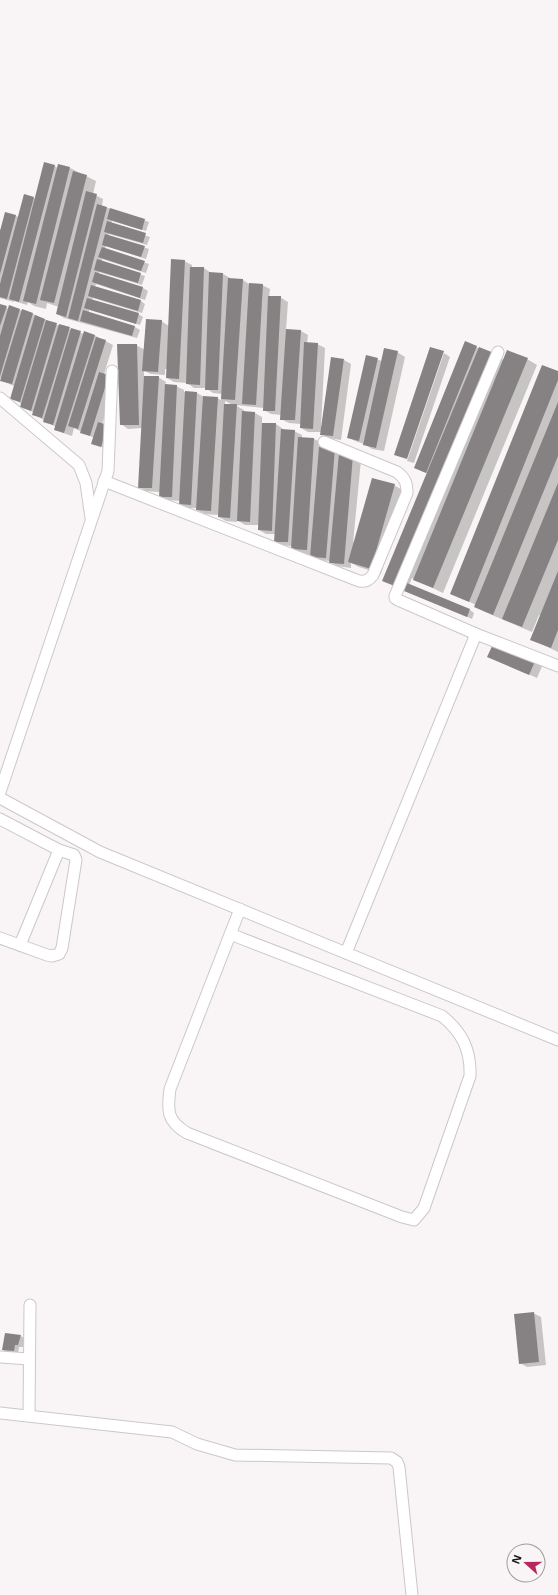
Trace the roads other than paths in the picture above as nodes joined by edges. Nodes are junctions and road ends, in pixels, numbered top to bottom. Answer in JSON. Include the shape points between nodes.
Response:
{"nodes":[{"id":1,"x":498,"y":352,"type":"dead end"},
{"id":2,"x":112,"y":371,"type":"dead end"},
{"id":3,"x":0,"y":398,"type":"edge"},
{"id":4,"x":324,"y":442,"type":"dead end"},
{"id":5,"x":104,"y":481,"type":"junction"},
{"id":6,"x":91,"y":521,"type":"junction"},
{"id":7,"x":476,"y":634,"type":"junction"},
{"id":8,"x":558,"y":666,"type":"edge"},
{"id":9,"x":0,"y":792,"type":"edge"},
{"id":10,"x":0,"y":798,"type":"edge"},
{"id":11,"x":0,"y":819,"type":"edge"},
{"id":12,"x":59,"y":850,"type":"junction"},
{"id":13,"x":240,"y":909,"type":"junction"},
{"id":14,"x":230,"y":934,"type":"junction"},
{"id":15,"x":0,"y":938,"type":"edge"},
{"id":16,"x":20,"y":945,"type":"junction"},
{"id":17,"x":346,"y":953,"type":"junction"},
{"id":18,"x":558,"y":1040,"type":"edge"},
{"id":19,"x":30,"y":1305,"type":"dead end"},
{"id":20,"x":0,"y":1357,"type":"edge"},
{"id":21,"x":29,"y":1358,"type":"junction"},
{"id":22,"x":0,"y":1413,"type":"edge"},
{"id":23,"x":29,"y":1415,"type":"junction"},
{"id":24,"x":412,"y":1595,"type":"edge"}],
"edges":[{"from":1,"to":7,"type":"street","via":[[395,596],[398,600]]},
{"from":2,"to":5,"type":"street","via":[[108,461]]},
{"from":3,"to":6,"type":"street","via":[[79,465],[86,483]]},
{"from":4,"to":5,"type":"street","via":[[397,472],[404,477],[407,484],[407,493],[373,575],[364,582]]},
{"from":5,"to":6,"type":"street"},
{"from":6,"to":9,"type":"street"},
{"from":7,"to":8,"type":"street"},
{"from":7,"to":17,"type":"street"},
{"from":10,"to":13,"type":"street","via":[[100,852]]},
{"from":11,"to":12,"type":"street"},
{"from":12,"to":16,"type":"street"},
{"from":12,"to":16,"type":"street","via":[[74,855],[76,860],[62,952],[52,956]]},
{"from":13,"to":14,"type":"street"},
{"from":13,"to":17,"type":"street"},
{"from":14,"to":14,"type":"street","via":[[170,1089],[170,1118],[178,1128],[187,1133],[414,1220],[424,1208],[470,1076],[466,1045],[454,1025],[442,1016]]},
{"from":15,"to":16,"type":"street"},
{"from":17,"to":18,"type":"street"},
{"from":19,"to":21,"type":"street"},
{"from":20,"to":21,"type":"street"},
{"from":21,"to":23,"type":"street"},
{"from":22,"to":23,"type":"street"},
{"from":23,"to":24,"type":"street","via":[[172,1432],[197,1444],[235,1455],[391,1458],[400,1467]]}]}
